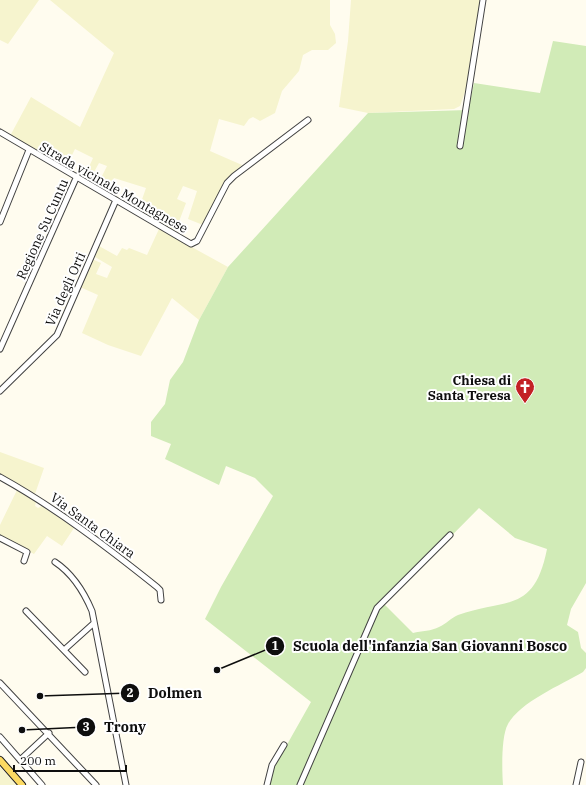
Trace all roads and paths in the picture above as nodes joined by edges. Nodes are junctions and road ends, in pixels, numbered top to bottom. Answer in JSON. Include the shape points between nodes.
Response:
{"nodes":[{"id":1,"x":483,"y":0,"type":"edge"},
{"id":2,"x":308,"y":120,"type":"dead end"},
{"id":3,"x":0,"y":132,"type":"edge"},
{"id":4,"x":460,"y":146,"type":"dead end"},
{"id":5,"x":29,"y":150,"type":"junction"},
{"id":6,"x":77,"y":176,"type":"junction"},
{"id":7,"x":116,"y":200,"type":"junction"},
{"id":8,"x":0,"y":222,"type":"edge"},
{"id":9,"x":0,"y":349,"type":"edge"},
{"id":10,"x":1,"y":389,"type":"edge"},
{"id":11,"x":0,"y":477,"type":"edge"},
{"id":12,"x":450,"y":536,"type":"dead end"},
{"id":13,"x":0,"y":538,"type":"edge"},
{"id":14,"x":24,"y":561,"type":"dead end"},
{"id":15,"x":55,"y":562,"type":"dead end"},
{"id":16,"x":161,"y":600,"type":"dead end"},
{"id":17,"x":26,"y":612,"type":"dead end"},
{"id":18,"x":94,"y":623,"type":"junction"},
{"id":19,"x":64,"y":650,"type":"junction"},
{"id":20,"x":85,"y":672,"type":"dead end"},
{"id":21,"x":0,"y":683,"type":"edge"},
{"id":22,"x":49,"y":733,"type":"junction"},
{"id":23,"x":0,"y":737,"type":"edge"},
{"id":24,"x":284,"y":745,"type":"dead end"},
{"id":25,"x":0,"y":760,"type":"edge"},
{"id":26,"x":20,"y":760,"type":"junction"},
{"id":27,"x":581,"y":762,"type":"dead end"},
{"id":28,"x":22,"y":785,"type":"edge"},
{"id":29,"x":42,"y":785,"type":"edge"},
{"id":30,"x":96,"y":785,"type":"edge"},
{"id":31,"x":126,"y":785,"type":"edge"},
{"id":32,"x":266,"y":785,"type":"edge"},
{"id":33,"x":300,"y":785,"type":"edge"},
{"id":34,"x":576,"y":785,"type":"edge"}],
"edges":[{"from":1,"to":4,"type":"street"},
{"from":2,"to":7,"type":"street","name":"Strada vicinale Montagnese","via":[[227,183],[194,244]]},
{"from":3,"to":5,"type":"street","name":"Strada vicinale Montagnese"},
{"from":5,"to":6,"type":"street","name":"Strada vicinale Montagnese"},
{"from":5,"to":8,"type":"street"},
{"from":6,"to":7,"type":"street","name":"Strada vicinale Montagnese"},
{"from":6,"to":9,"type":"street","name":"Regione Su Cuntu"},
{"from":7,"to":10,"type":"street","name":"Via degli Orti","via":[[57,335]]},
{"from":11,"to":16,"type":"street","name":"Via Santa Chiara","via":[[67,518],[157,586]]},
{"from":12,"to":33,"type":"street","via":[[378,608]]},
{"from":13,"to":14,"type":"street","via":[[28,552]]},
{"from":15,"to":18,"type":"street","via":[[64,568],[79,586],[88,601]]},
{"from":17,"to":19,"type":"street"},
{"from":18,"to":19,"type":"street"},
{"from":18,"to":31,"type":"street"},
{"from":19,"to":20,"type":"street"},
{"from":21,"to":22,"type":"street"},
{"from":22,"to":26,"type":"street"},
{"from":22,"to":30,"type":"street"},
{"from":23,"to":26,"type":"street"},
{"from":24,"to":32,"type":"street","via":[[272,766]]},
{"from":25,"to":28,"type":"main road"},
{"from":26,"to":29,"type":"street"},
{"from":27,"to":34,"type":"street"}]}
